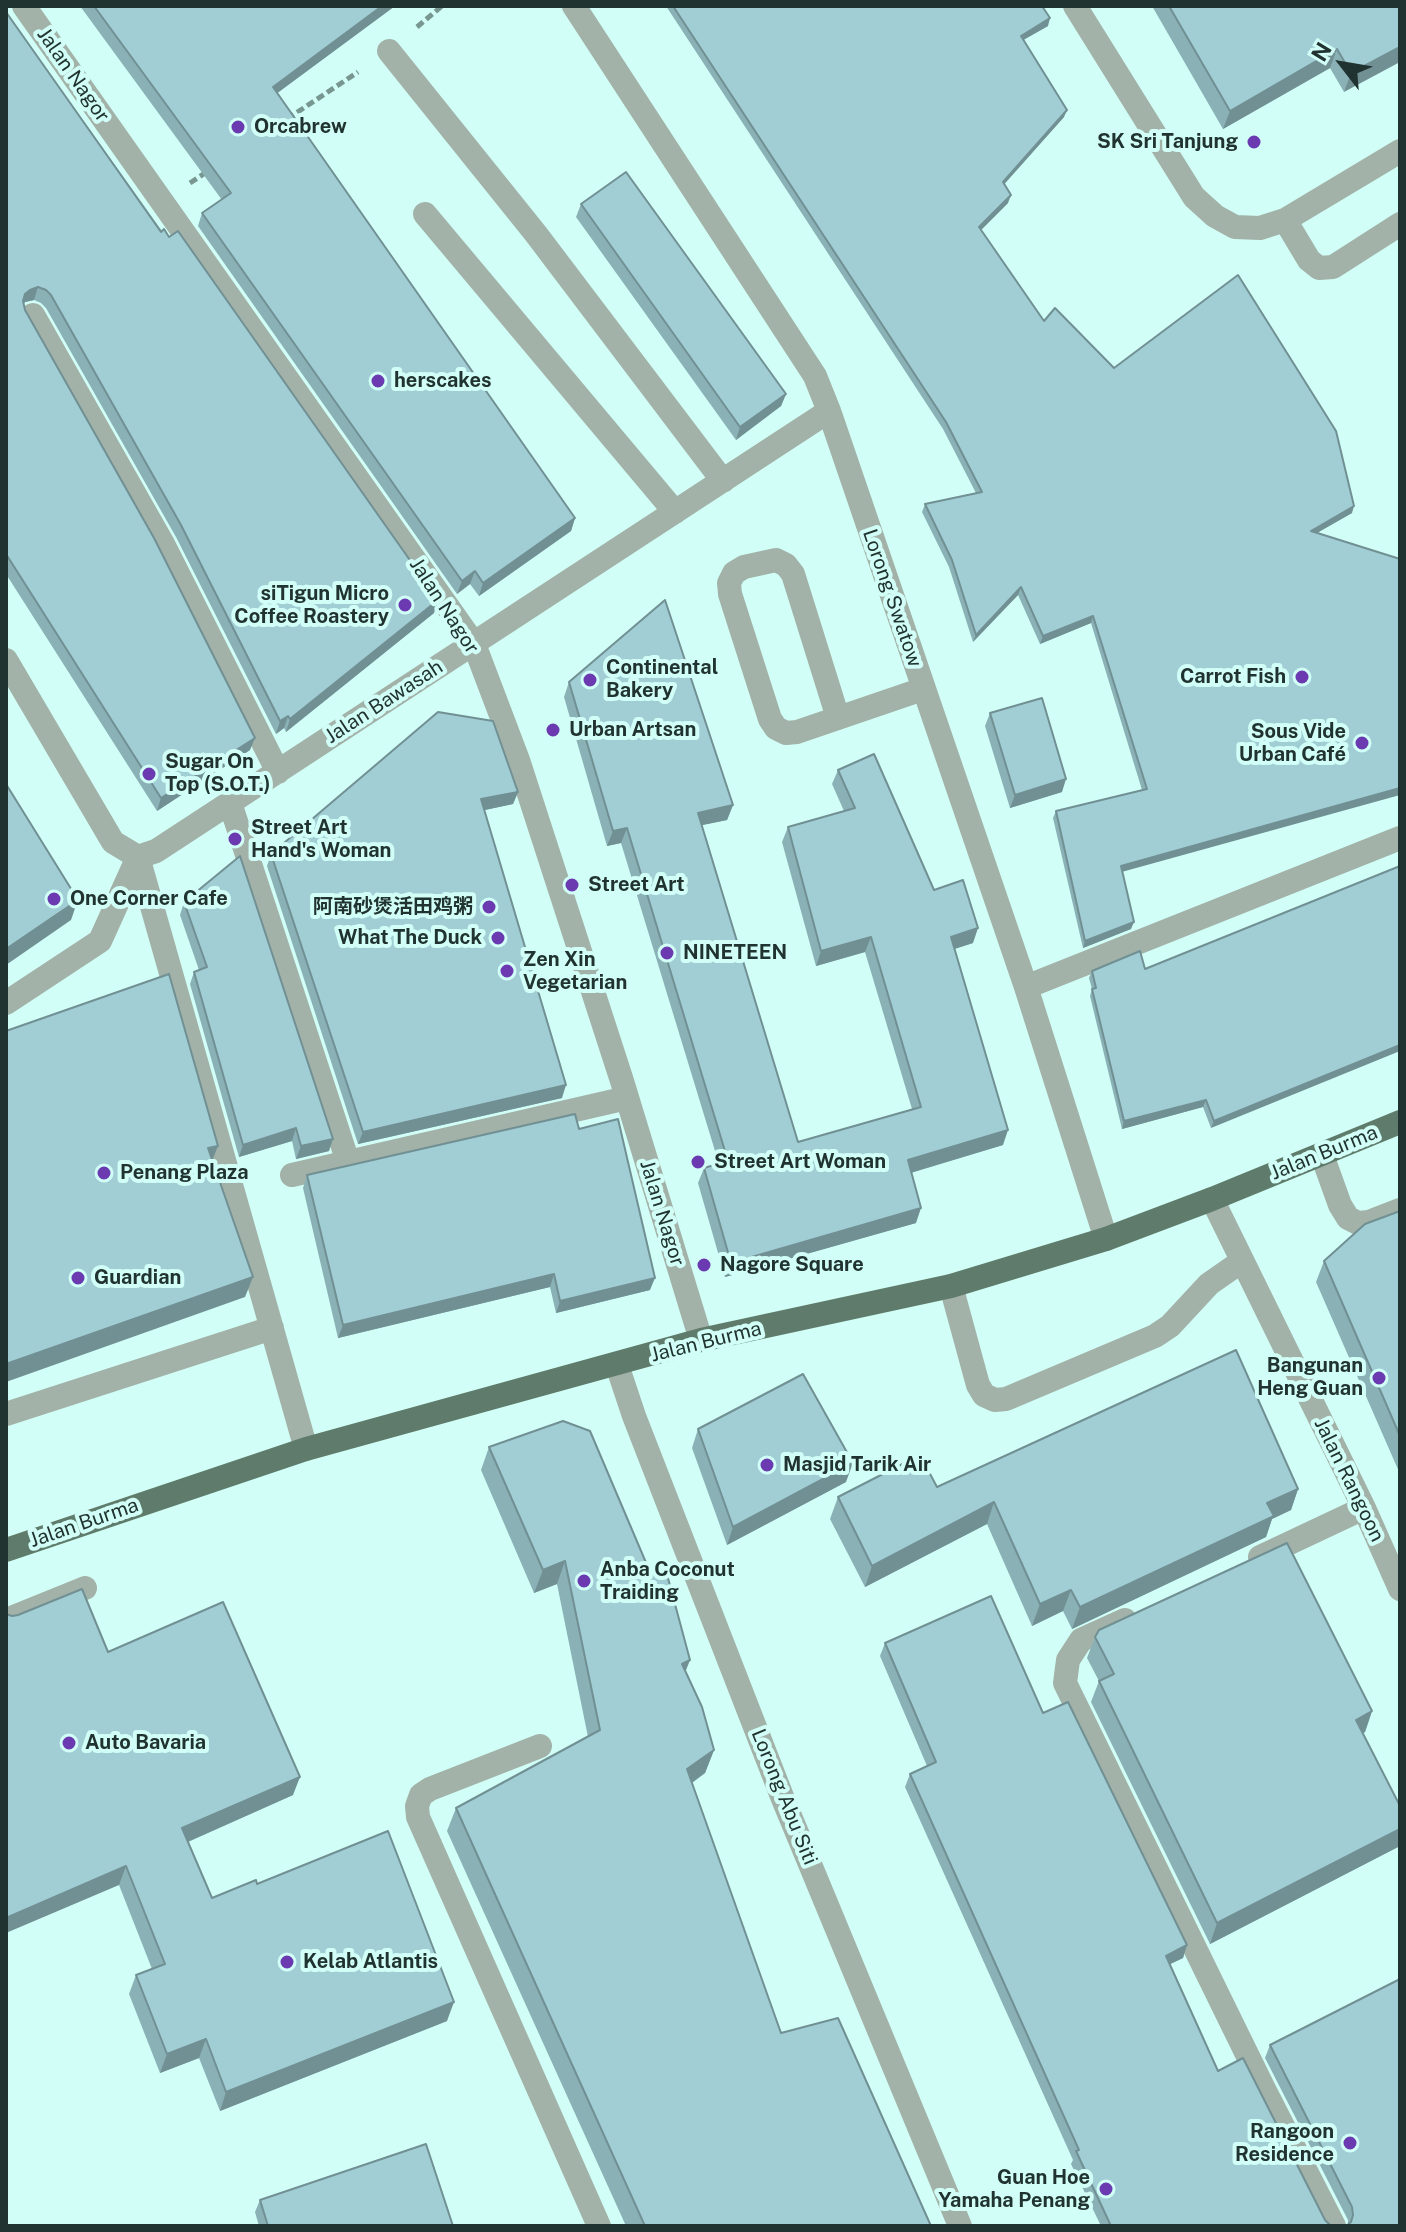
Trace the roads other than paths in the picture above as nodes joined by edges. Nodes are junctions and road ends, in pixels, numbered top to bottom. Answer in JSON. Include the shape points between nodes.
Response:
{"nodes":[{"id":1,"x":24,"y":6,"type":"edge"},
{"id":2,"x":574,"y":6,"type":"edge"},
{"id":3,"x":1075,"y":6,"type":"edge"},
{"id":4,"x":389,"y":51,"type":"road end"},
{"id":5,"x":1400,"y":151,"type":"edge"},
{"id":6,"x":425,"y":214,"type":"dead end"},
{"id":7,"x":1285,"y":220,"type":"junction"},
{"id":8,"x":1400,"y":224,"type":"edge"},
{"id":9,"x":33,"y":315,"type":"edge"},
{"id":10,"x":829,"y":411,"type":"junction"},
{"id":11,"x":723,"y":481,"type":"junction"},
{"id":12,"x":675,"y":512,"type":"junction"},
{"id":13,"x":474,"y":644,"type":"junction"},
{"id":14,"x":6,"y":660,"type":"edge"},
{"id":15,"x":923,"y":689,"type":"junction"},
{"id":16,"x":838,"y":718,"type":"junction"},
{"id":17,"x":278,"y":772,"type":"junction"},
{"id":18,"x":230,"y":803,"type":"junction"},
{"id":19,"x":1400,"y":838,"type":"edge"},
{"id":20,"x":138,"y":857,"type":"junction"},
{"id":21,"x":1026,"y":987,"type":"junction"},
{"id":22,"x":6,"y":1003,"type":"edge"},
{"id":23,"x":627,"y":1098,"type":"junction"},
{"id":24,"x":1400,"y":1122,"type":"edge"},
{"id":25,"x":1322,"y":1155,"type":"junction"},
{"id":26,"x":348,"y":1162,"type":"junction"},
{"id":27,"x":292,"y":1175,"type":"dead end"},
{"id":28,"x":1212,"y":1199,"type":"junction"},
{"id":29,"x":1400,"y":1210,"type":"edge"},
{"id":30,"x":1106,"y":1239,"type":"junction"},
{"id":31,"x":1242,"y":1261,"type":"junction"},
{"id":32,"x":951,"y":1286,"type":"junction"},
{"id":33,"x":272,"y":1328,"type":"junction"},
{"id":34,"x":701,"y":1340,"type":"junction"},
{"id":35,"x":617,"y":1365,"type":"junction"},
{"id":36,"x":6,"y":1414,"type":"edge"},
{"id":37,"x":306,"y":1449,"type":"junction"},
{"id":38,"x":1364,"y":1508,"type":"junction"},
{"id":39,"x":6,"y":1550,"type":"edge"},
{"id":40,"x":1237,"y":1567,"type":"edge"},
{"id":41,"x":85,"y":1588,"type":"edge"},
{"id":42,"x":1400,"y":1589,"type":"edge"},
{"id":43,"x":1152,"y":1607,"type":"edge"},
{"id":44,"x":6,"y":1620,"type":"edge"},
{"id":45,"x":540,"y":1746,"type":"dead end"},
{"id":46,"x":599,"y":2226,"type":"edge"},
{"id":47,"x":960,"y":2226,"type":"edge"},
{"id":48,"x":1334,"y":2226,"type":"edge"}],
"edges":[{"from":1,"to":13,"type":"street","name":"Jalan Nagor"},
{"from":2,"to":10,"type":"street","name":"Lorong Swatow","via":[[815,376]]},
{"from":3,"to":7,"type":"street","via":[[1194,197],[1235,227],[1260,228]]},
{"from":4,"to":11,"type":"street"},
{"from":5,"to":7,"type":"street"},
{"from":6,"to":12,"type":"street"},
{"from":7,"to":8,"type":"street","via":[[1319,268],[1333,267]]},
{"from":9,"to":17,"type":"street","via":[[163,544]]},
{"from":10,"to":11,"type":"street","name":"Jalan Bawasah"},
{"from":10,"to":15,"type":"street","name":"Lorong Swatow"},
{"from":11,"to":12,"type":"street","name":"Jalan Bawasah"},
{"from":12,"to":13,"type":"street","name":"Jalan Bawasah"},
{"from":13,"to":17,"type":"street","name":"Jalan Bawasah"},
{"from":13,"to":23,"type":"street","name":"Jalan Nagor","via":[[518,760]]},
{"from":14,"to":20,"type":"street","via":[[113,842]]},
{"from":15,"to":16,"type":"street"},
{"from":15,"to":21,"type":"street","name":"Lorong Swatow"},
{"from":16,"to":16,"type":"street","via":[[797,732],[776,728],[730,594],[734,573],[776,560],[793,574]]},
{"from":17,"to":18,"type":"street","name":"Jalan Bawasah"},
{"from":18,"to":20,"type":"street","name":"Jalan Bawasah"},
{"from":18,"to":26,"type":"street"},
{"from":19,"to":21,"type":"street"},
{"from":20,"to":22,"type":"street","via":[[100,941]]},
{"from":20,"to":33,"type":"street"},
{"from":21,"to":30,"type":"street","name":"Lorong Swatow"},
{"from":23,"to":26,"type":"street"},
{"from":23,"to":34,"type":"street","name":"Jalan Nagor"},
{"from":24,"to":25,"type":"main road","name":"Jalan Burma"},
{"from":25,"to":28,"type":"main road","name":"Jalan Burma"},
{"from":25,"to":29,"type":"street","via":[[1348,1218],[1369,1222]]},
{"from":26,"to":27,"type":"street"},
{"from":28,"to":30,"type":"main road","name":"Jalan Burma"},
{"from":28,"to":31,"type":"street","name":"Jalan Rangoon"},
{"from":30,"to":32,"type":"main road","name":"Jalan Burma"},
{"from":31,"to":32,"type":"street","via":[[1209,1284],[1155,1336],[995,1400],[978,1385]]},
{"from":31,"to":38,"type":"street","name":"Jalan Rangoon"},
{"from":32,"to":34,"type":"main road","name":"Jalan Burma"},
{"from":33,"to":36,"type":"street"},
{"from":33,"to":37,"type":"street"},
{"from":34,"to":35,"type":"main road","name":"Jalan Burma"},
{"from":35,"to":37,"type":"main road","name":"Jalan Burma"},
{"from":35,"to":47,"type":"street","name":"Lorong Abu Siti","via":[[783,1799]]},
{"from":37,"to":39,"type":"main road","name":"Jalan Burma"},
{"from":38,"to":40,"type":"street"},
{"from":38,"to":42,"type":"street","name":"Jalan Rangoon"},
{"from":41,"to":44,"type":"street"},
{"from":43,"to":48,"type":"street","via":[[1081,1640],[1068,1660],[1065,1683]]},
{"from":45,"to":46,"type":"street","via":[[430,1789],[421,1795],[418,1817]]}]}
